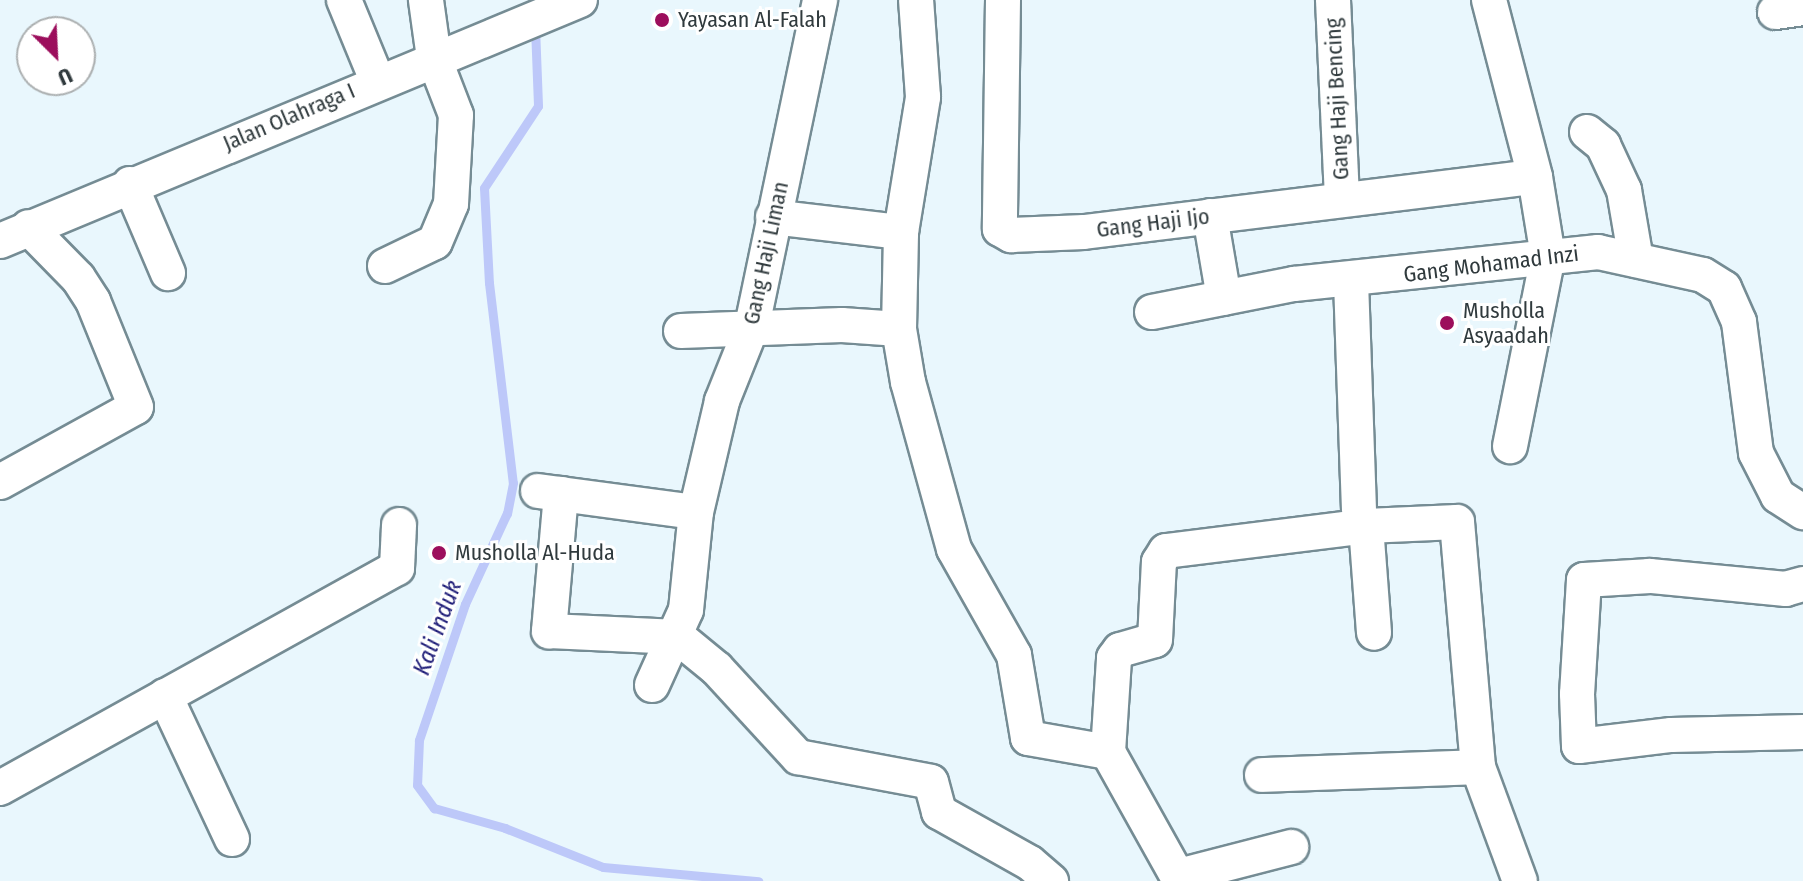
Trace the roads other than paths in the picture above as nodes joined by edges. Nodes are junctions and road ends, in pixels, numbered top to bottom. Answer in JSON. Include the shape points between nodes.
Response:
{"nodes":[{"id":1,"x":344,"y":0,"type":"edge"},
{"id":2,"x":426,"y":0,"type":"edge"},
{"id":3,"x":820,"y":0,"type":"edge"},
{"id":4,"x":916,"y":0,"type":"edge"},
{"id":5,"x":1003,"y":0,"type":"edge"},
{"id":6,"x":1333,"y":0,"type":"edge"},
{"id":7,"x":1489,"y":0,"type":"edge"},
{"id":8,"x":552,"y":13,"type":"edge"},
{"id":9,"x":434,"y":58,"type":"junction"},
{"id":10,"x":377,"y":80,"type":"junction"},
{"id":11,"x":1587,"y":132,"type":"dead end"},
{"id":12,"x":1535,"y":177,"type":"junction"},
{"id":13,"x":130,"y":184,"type":"junction"},
{"id":14,"x":1342,"y":197,"type":"junction"},
{"id":15,"x":1210,"y":216,"type":"junction"},
{"id":16,"x":773,"y":217,"type":"junction"},
{"id":17,"x":901,"y":232,"type":"junction"},
{"id":18,"x":14,"y":234,"type":"edge"},
{"id":19,"x":1548,"y":256,"type":"junction"},
{"id":20,"x":1636,"y":260,"type":"junction"},
{"id":21,"x":385,"y":266,"type":"dead end"},
{"id":22,"x":168,"y":273,"type":"dead end"},
{"id":23,"x":1351,"y":281,"type":"junction"},
{"id":24,"x":1224,"y":298,"type":"junction"},
{"id":25,"x":1152,"y":312,"type":"dead end"},
{"id":26,"x":752,"y":326,"type":"junction"},
{"id":27,"x":899,"y":329,"type":"junction"},
{"id":28,"x":681,"y":331,"type":"dead end"},
{"id":29,"x":1510,"y":446,"type":"dead end"},
{"id":30,"x":0,"y":482,"type":"edge"},
{"id":31,"x":696,"y":512,"type":"junction"},
{"id":32,"x":1803,"y":512,"type":"edge"},
{"id":33,"x":1362,"y":518,"type":"junction"},
{"id":34,"x":399,"y":525,"type":"dead end"},
{"id":35,"x":1803,"y":584,"type":"edge"},
{"id":36,"x":1374,"y":633,"type":"dead end"},
{"id":37,"x":678,"y":637,"type":"junction"},
{"id":38,"x":652,"y":685,"type":"dead end"},
{"id":39,"x":165,"y":696,"type":"junction"},
{"id":40,"x":1803,"y":732,"type":"edge"},
{"id":41,"x":1108,"y":752,"type":"junction"},
{"id":42,"x":1478,"y":767,"type":"junction"},
{"id":43,"x":1262,"y":775,"type":"dead end"},
{"id":44,"x":0,"y":788,"type":"edge"},
{"id":45,"x":232,"y":839,"type":"dead end"},
{"id":46,"x":1291,"y":847,"type":"dead end"},
{"id":47,"x":1180,"y":878,"type":"edge"},
{"id":48,"x":1051,"y":881,"type":"edge"},
{"id":49,"x":1520,"y":881,"type":"edge"}],
"edges":[{"from":1,"to":10,"type":"street"},
{"from":2,"to":9,"type":"street"},
{"from":3,"to":16,"type":"street","name":"Gang Haji Liman"},
{"from":4,"to":17,"type":"street","via":[[923,97]]},
{"from":5,"to":15,"type":"street","name":"Gang Haji Ijo","via":[[1000,229],[1011,235],[1084,232]]},
{"from":6,"to":14,"type":"street","name":"Gang Haji Bencing"},
{"from":7,"to":12,"type":"street"},
{"from":8,"to":9,"type":"street","name":"Jalan Olahraga I"},
{"from":9,"to":10,"type":"street","name":"Jalan Olahraga I"},
{"from":9,"to":21,"type":"street","via":[[456,115],[451,204],[435,242]]},
{"from":10,"to":13,"type":"street","name":"Jalan Olahraga I"},
{"from":11,"to":20,"type":"street","via":[[1603,145],[1624,190]]},
{"from":12,"to":14,"type":"street","name":"Gang Haji Ijo"},
{"from":12,"to":19,"type":"street"},
{"from":13,"to":18,"type":"street","name":"Jalan Olahraga I"},
{"from":13,"to":22,"type":"street"},
{"from":14,"to":15,"type":"street","name":"Gang Haji Ijo"},
{"from":15,"to":24,"type":"street"},
{"from":16,"to":17,"type":"street"},
{"from":16,"to":26,"type":"street","name":"Gang Haji Liman"},
{"from":17,"to":27,"type":"street"},
{"from":18,"to":30,"type":"street","via":[[78,278],[93,301],[136,407]]},
{"from":19,"to":20,"type":"street","name":"Gang Mohamad Inzi","via":[[1598,252]]},
{"from":19,"to":23,"type":"street","name":"Gang Mohamad Inzi"},
{"from":19,"to":29,"type":"street"},
{"from":20,"to":32,"type":"street","name":"Gang Mohamad Inzi","via":[[1703,275],[1724,288],[1739,322],[1756,453],[1778,496]]},
{"from":23,"to":24,"type":"street","name":"Gang Mohamad Inzi","via":[[1294,284]]},
{"from":23,"to":33,"type":"street"},
{"from":24,"to":25,"type":"street","name":"Gang Mohamad Inzi"},
{"from":26,"to":27,"type":"street"},
{"from":26,"to":28,"type":"street"},
{"from":26,"to":31,"type":"street","name":"Gang Haji Liman","via":[[722,401]]},
{"from":27,"to":41,"type":"street","via":[[908,382],[954,549],[1014,655],[1028,738]]},
{"from":31,"to":37,"type":"street","name":"Gang Haji Liman","via":[[688,597]]},
{"from":31,"to":37,"type":"street","via":[[550,493],[549,631]]},
{"from":33,"to":36,"type":"street"},
{"from":33,"to":41,"type":"street","via":[[1166,551],[1159,562],[1155,640],[1120,650],[1114,658]]},
{"from":33,"to":42,"type":"street","via":[[1457,522]]},
{"from":34,"to":39,"type":"street","via":[[397,568]]},
{"from":35,"to":40,"type":"street","via":[[1786,589],[1650,576],[1584,580],[1578,635],[1579,746],[1671,735]]},
{"from":37,"to":38,"type":"street","name":"Gang Haji Liman"},
{"from":37,"to":48,"type":"street","via":[[717,669],[798,757],[931,782],[939,812],[1030,863]]},
{"from":39,"to":44,"type":"street"},
{"from":39,"to":45,"type":"street"},
{"from":41,"to":47,"type":"street"},
{"from":42,"to":43,"type":"street"},
{"from":42,"to":49,"type":"street"},
{"from":46,"to":47,"type":"street"}]}
